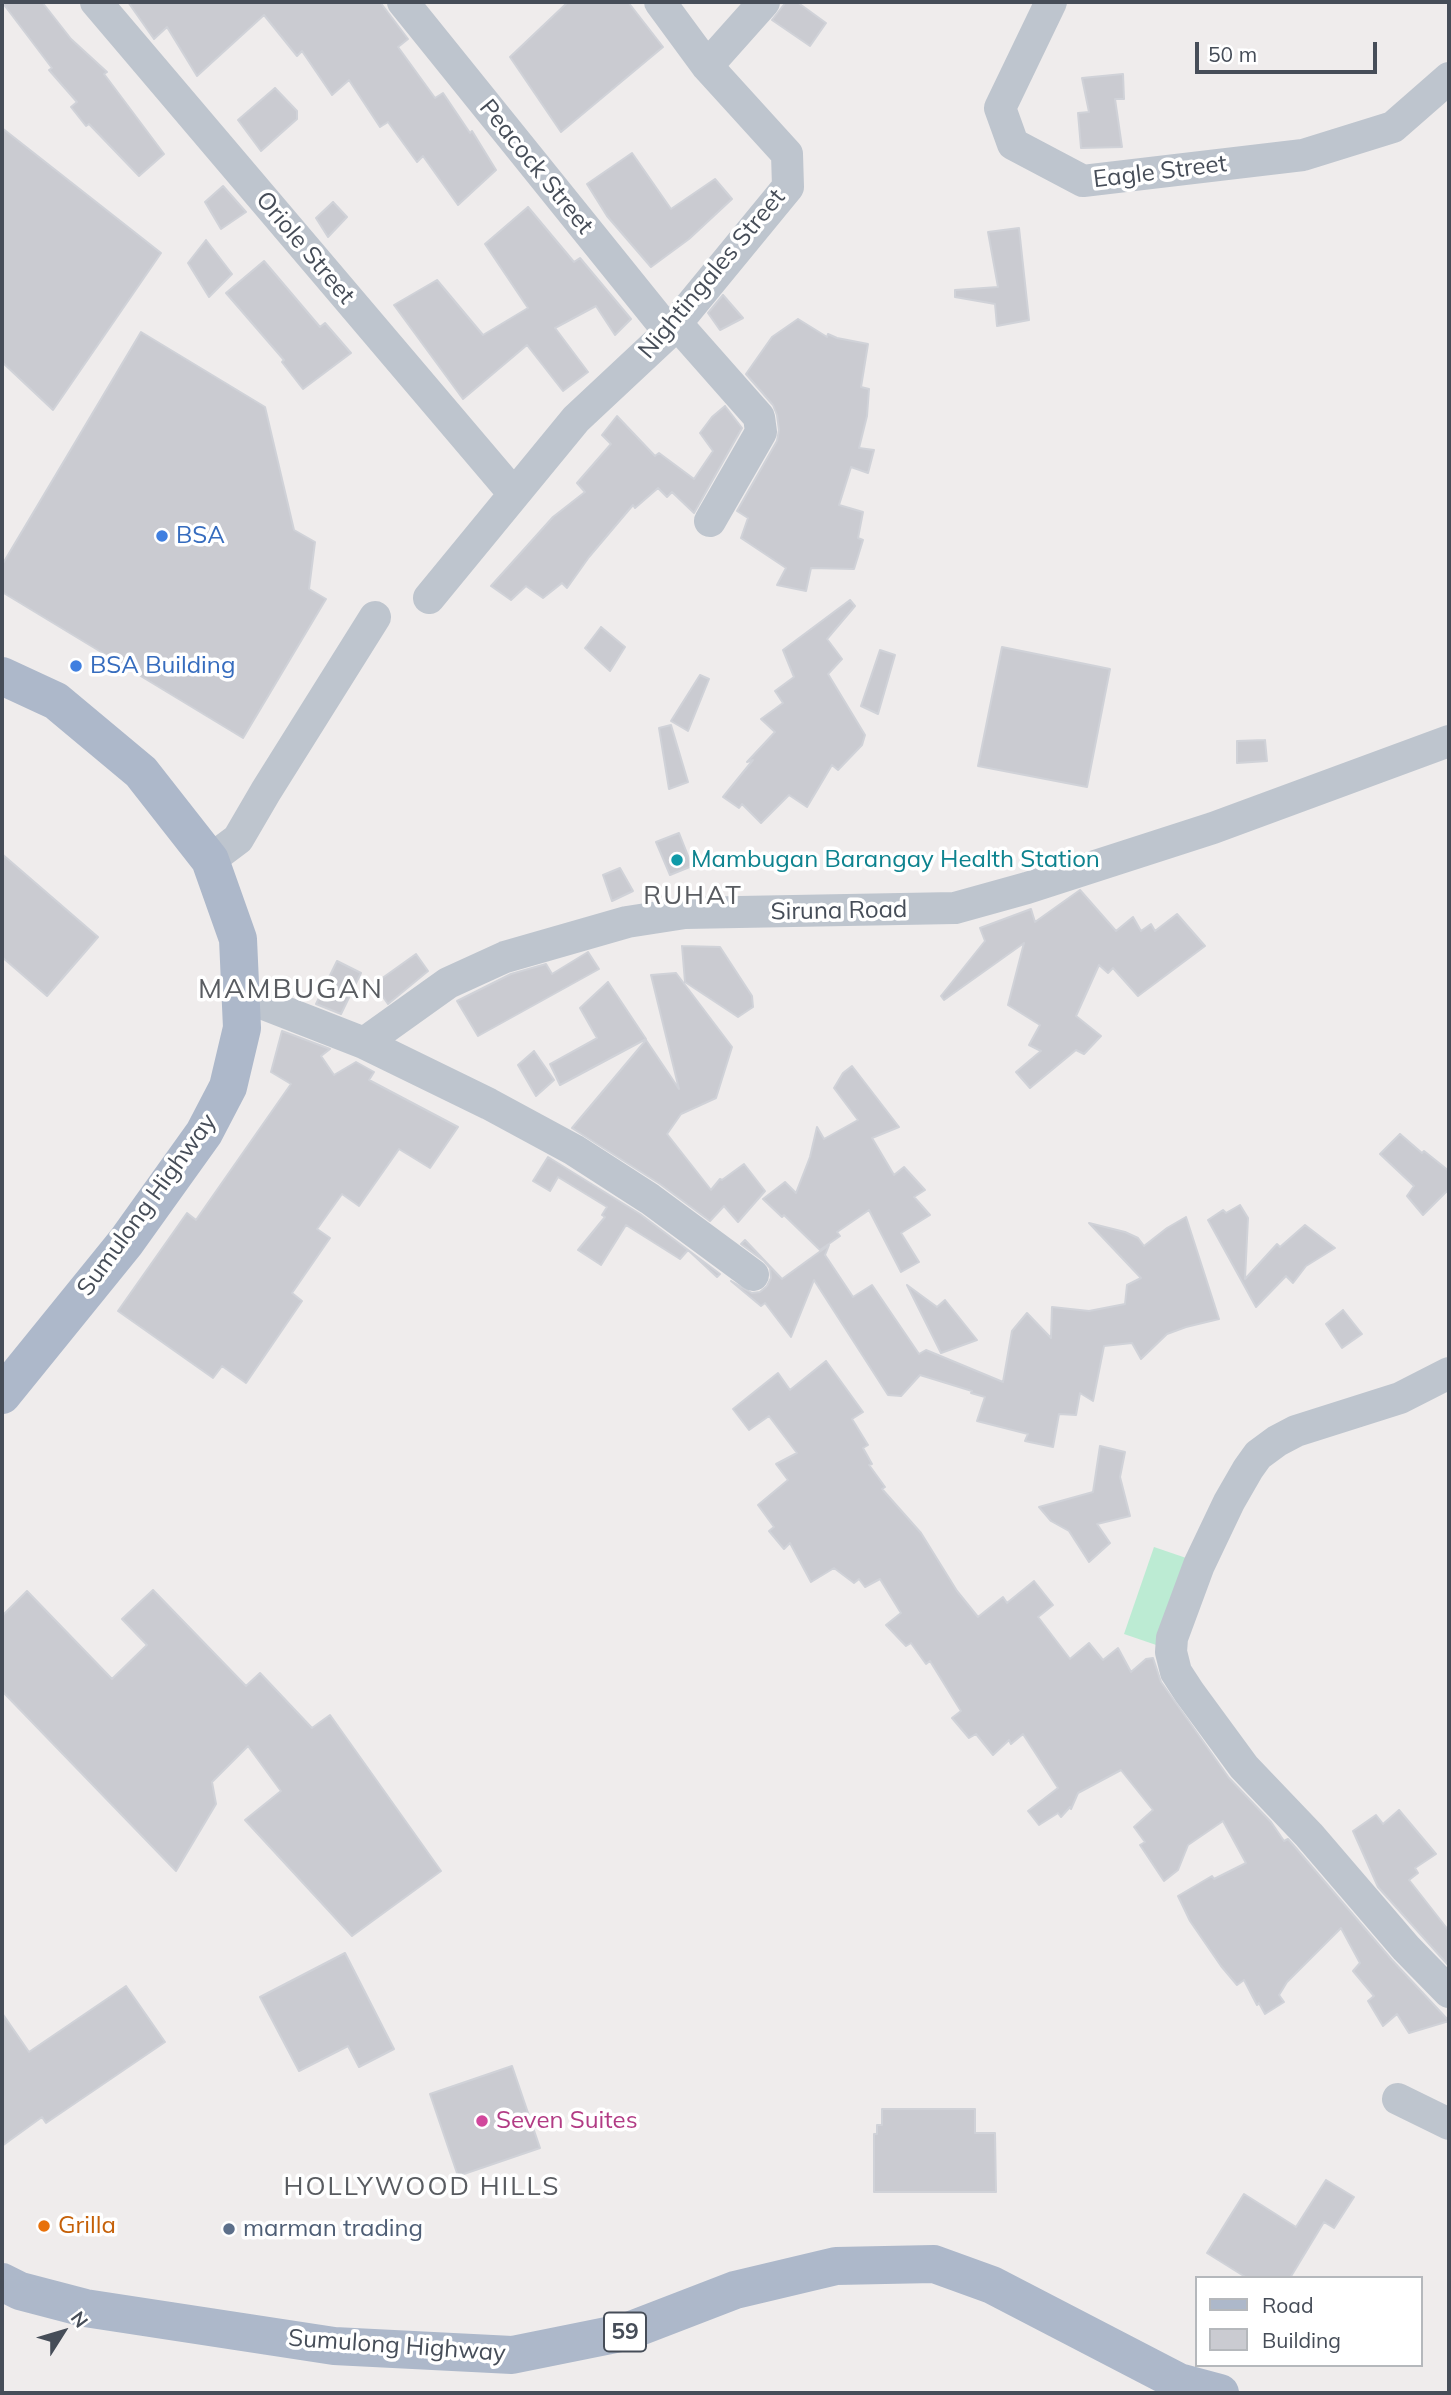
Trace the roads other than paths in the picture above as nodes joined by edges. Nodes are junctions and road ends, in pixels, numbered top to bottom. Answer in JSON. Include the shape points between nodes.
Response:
{"nodes":[{"id":1,"x":96,"y":2,"type":"edge"},
{"id":2,"x":403,"y":2,"type":"edge"},
{"id":3,"x":660,"y":2,"type":"edge"},
{"id":4,"x":764,"y":2,"type":"edge"},
{"id":5,"x":1051,"y":2,"type":"edge"},
{"id":6,"x":707,"y":66,"type":"junction"},
{"id":7,"x":1449,"y":78,"type":"edge"},
{"id":8,"x":673,"y":327,"type":"junction"},
{"id":9,"x":514,"y":494,"type":"junction"},
{"id":10,"x":710,"y":521,"type":"dead end"},
{"id":11,"x":429,"y":598,"type":"dead end"},
{"id":12,"x":375,"y":617,"type":"dead end"},
{"id":13,"x":2,"y":676,"type":"edge"},
{"id":14,"x":1449,"y":741,"type":"edge"},
{"id":15,"x":210,"y":860,"type":"junction"},
{"id":16,"x":241,"y":995,"type":"junction"},
{"id":17,"x":364,"y":1043,"type":"junction"},
{"id":18,"x":752,"y":1275,"type":"dead end"},
{"id":19,"x":1449,"y":1373,"type":"edge"},
{"id":20,"x":2,"y":1395,"type":"edge"},
{"id":21,"x":1449,"y":1992,"type":"edge"},
{"id":22,"x":1398,"y":2099,"type":"dead end"},
{"id":23,"x":1449,"y":2124,"type":"edge"},
{"id":24,"x":2,"y":2284,"type":"edge"},
{"id":25,"x":1220,"y":2393,"type":"edge"}],
"edges":[{"from":1,"to":9,"type":"street","name":"Oriole Street"},
{"from":2,"to":8,"type":"street","name":"Peacock Street"},
{"from":3,"to":6,"type":"street","name":"Nightingales Street"},
{"from":4,"to":6,"type":"street"},
{"from":5,"to":7,"type":"street","name":"Eagle Street","via":[[1000,108],[1013,145],[1083,181],[1303,155],[1393,127]]},
{"from":6,"to":8,"type":"street","name":"Nightingales Street","via":[[787,154],[788,187]]},
{"from":8,"to":9,"type":"street","name":"Nightingales Street","via":[[576,419]]},
{"from":8,"to":10,"type":"street","name":"Peacock Street","via":[[759,417],[761,432]]},
{"from":9,"to":11,"type":"street","name":"Nightingales Street"},
{"from":12,"to":15,"type":"street","via":[[238,839]]},
{"from":13,"to":15,"type":"main road","name":"Sumulong Highway","via":[[56,701],[141,772]]},
{"from":14,"to":17,"type":"street","name":"Siruna Road","via":[[1213,828],[955,908],[685,913],[627,922],[505,957],[448,984]]},
{"from":15,"to":16,"type":"main road","name":"Sumulong Highway","via":[[238,939]]},
{"from":16,"to":17,"type":"street"},
{"from":16,"to":20,"type":"main road","name":"Sumulong Highway","via":[[242,1028],[228,1087],[204,1133],[126,1242]]},
{"from":17,"to":18,"type":"street","via":[[574,1150],[650,1199]]},
{"from":19,"to":21,"type":"street","via":[[1377,1406],[1296,1431],[1258,1455],[1228,1502],[1199,1565],[1171,1652],[1188,1692],[1244,1767]]},
{"from":22,"to":23,"type":"street"},
{"from":24,"to":25,"type":"main road","name":"Sumulong Highway","number":"59","via":[[85,2308],[334,2346],[512,2355],[626,2332],[735,2290],[836,2266],[934,2264],[992,2286],[1178,2382]]}]}
